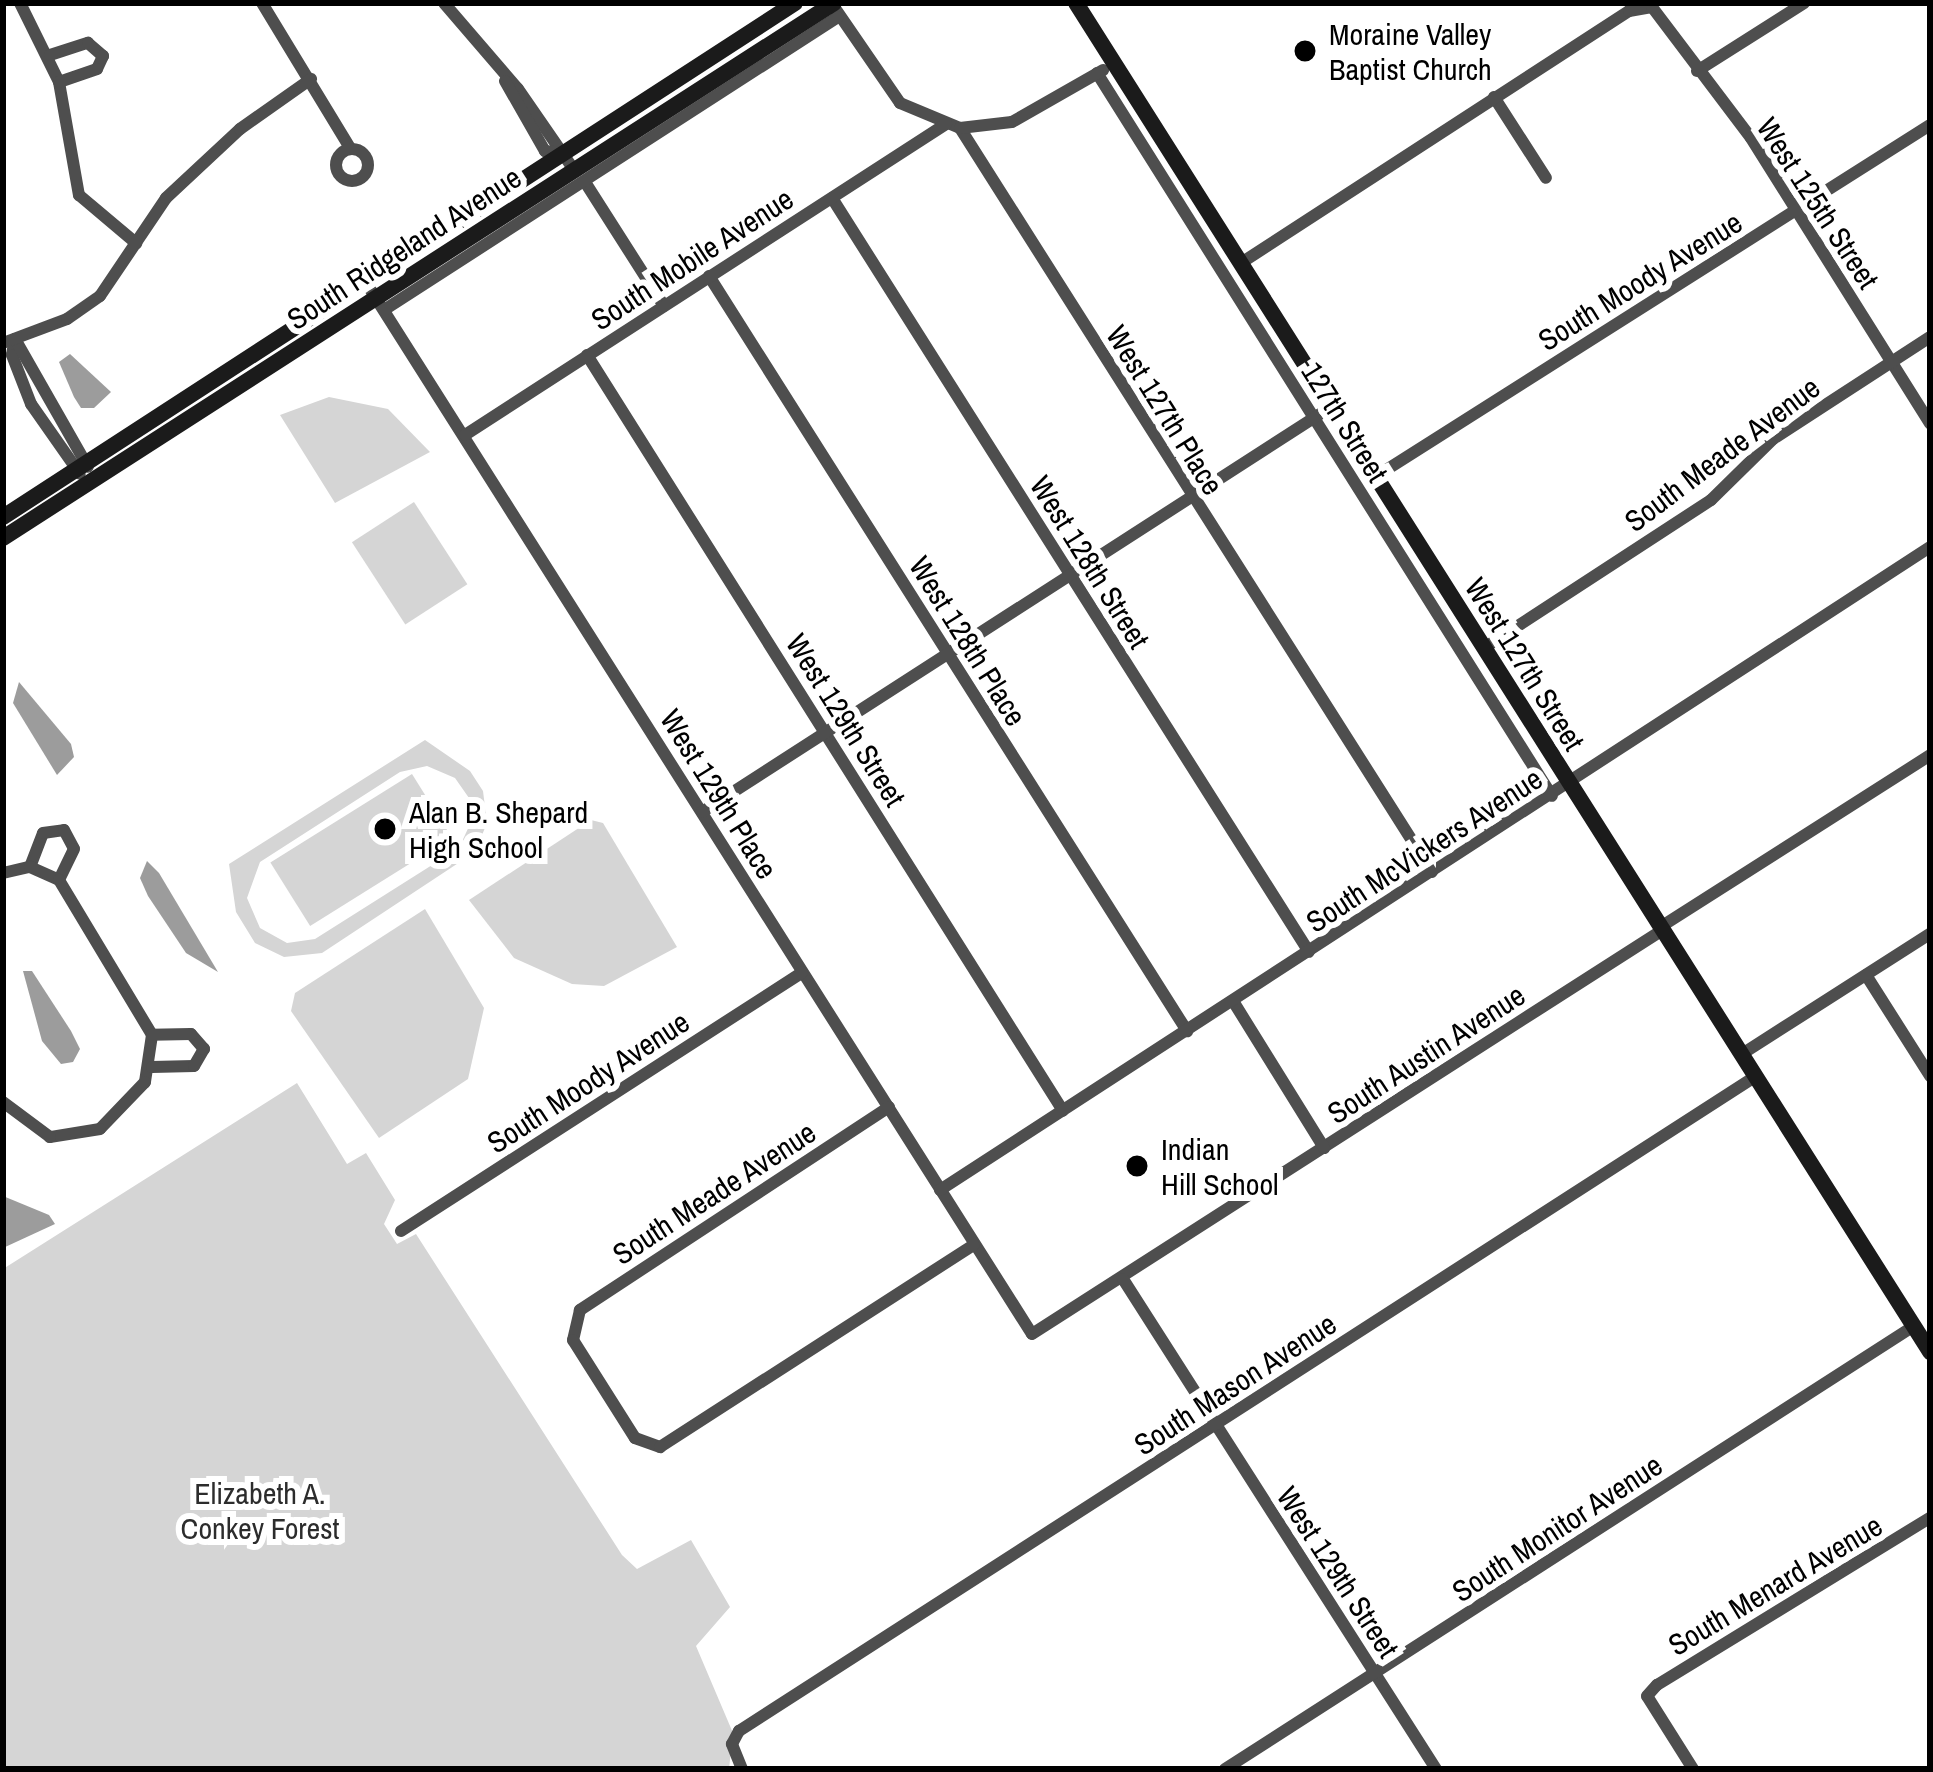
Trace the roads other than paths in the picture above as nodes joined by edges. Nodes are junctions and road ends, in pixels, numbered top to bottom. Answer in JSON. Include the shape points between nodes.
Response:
{"nodes":[{"id":1,"x":20,"y":3,"type":"edge"},
{"id":2,"x":262,"y":3,"type":"edge"},
{"id":3,"x":444,"y":3,"type":"edge"},
{"id":4,"x":795,"y":3,"type":"edge"},
{"id":5,"x":1076,"y":3,"type":"edge"},
{"id":6,"x":1804,"y":3,"type":"edge"},
{"id":7,"x":835,"y":8,"type":"edge"},
{"id":8,"x":50,"y":55,"type":"junction"},
{"id":9,"x":1114,"y":62,"type":"junction"},
{"id":10,"x":1697,"y":71,"type":"junction"},
{"id":11,"x":1097,"y":74,"type":"junction"},
{"id":12,"x":311,"y":79,"type":"junction"},
{"id":13,"x":59,"y":82,"type":"junction"},
{"id":14,"x":1494,"y":97,"type":"junction"},
{"id":15,"x":1930,"y":125,"type":"edge"},
{"id":16,"x":953,"y":126,"type":"junction"},
{"id":17,"x":350,"y":148,"type":"dead end"},
{"id":18,"x":562,"y":152,"type":"junction"},
{"id":19,"x":579,"y":176,"type":"junction"},
{"id":20,"x":1546,"y":178,"type":"dead end"},
{"id":21,"x":832,"y":197,"type":"junction"},
{"id":22,"x":1796,"y":211,"type":"junction"},
{"id":23,"x":136,"y":243,"type":"junction"},
{"id":24,"x":1241,"y":263,"type":"junction"},
{"id":25,"x":709,"y":276,"type":"junction"},
{"id":26,"x":365,"y":281,"type":"junction"},
{"id":27,"x":380,"y":303,"type":"junction"},
{"id":28,"x":664,"y":306,"type":"junction"},
{"id":29,"x":1930,"y":337,"type":"edge"},
{"id":30,"x":9,"y":341,"type":"edge"},
{"id":31,"x":587,"y":356,"type":"junction"},
{"id":32,"x":1892,"y":362,"type":"junction"},
{"id":33,"x":1331,"y":406,"type":"junction"},
{"id":34,"x":1314,"y":418,"type":"junction"},
{"id":35,"x":1930,"y":423,"type":"edge"},
{"id":36,"x":465,"y":435,"type":"junction"},
{"id":37,"x":80,"y":465,"type":"junction"},
{"id":38,"x":1375,"y":476,"type":"junction"},
{"id":39,"x":90,"y":481,"type":"junction"},
{"id":40,"x":1191,"y":497,"type":"junction"},
{"id":41,"x":3,"y":517,"type":"edge"},
{"id":42,"x":3,"y":538,"type":"edge"},
{"id":43,"x":1930,"y":547,"type":"edge"},
{"id":44,"x":1070,"y":576,"type":"junction"},
{"id":45,"x":1484,"y":648,"type":"junction"},
{"id":46,"x":947,"y":653,"type":"junction"},
{"id":47,"x":825,"y":733,"type":"junction"},
{"id":48,"x":1930,"y":755,"type":"edge"},
{"id":49,"x":1569,"y":786,"type":"junction"},
{"id":50,"x":1552,"y":796,"type":"junction"},
{"id":51,"x":702,"y":812,"type":"junction"},
{"id":52,"x":30,"y":867,"type":"junction"},
{"id":53,"x":1432,"y":872,"type":"junction"},
{"id":54,"x":3,"y":873,"type":"edge"},
{"id":55,"x":58,"y":880,"type":"junction"},
{"id":56,"x":1663,"y":928,"type":"junction"},
{"id":57,"x":1930,"y":934,"type":"edge"},
{"id":58,"x":1309,"y":952,"type":"junction"},
{"id":59,"x":802,"y":973,"type":"junction"},
{"id":60,"x":1866,"y":975,"type":"junction"},
{"id":61,"x":1233,"y":1001,"type":"junction"},
{"id":62,"x":1186,"y":1031,"type":"junction"},
{"id":63,"x":152,"y":1035,"type":"junction"},
{"id":64,"x":1742,"y":1054,"type":"junction"},
{"id":65,"x":152,"y":1067,"type":"junction"},
{"id":66,"x":1756,"y":1076,"type":"junction"},
{"id":67,"x":1930,"y":1076,"type":"edge"},
{"id":68,"x":3,"y":1102,"type":"edge"},
{"id":69,"x":890,"y":1108,"type":"junction"},
{"id":70,"x":1063,"y":1111,"type":"junction"},
{"id":71,"x":1324,"y":1148,"type":"junction"},
{"id":72,"x":940,"y":1190,"type":"junction"},
{"id":73,"x":401,"y":1231,"type":"dead end"},
{"id":74,"x":974,"y":1245,"type":"junction"},
{"id":75,"x":1123,"y":1279,"type":"junction"},
{"id":76,"x":1914,"y":1326,"type":"junction"},
{"id":77,"x":1032,"y":1334,"type":"joint"},
{"id":78,"x":1930,"y":1352,"type":"edge"},
{"id":79,"x":1216,"y":1425,"type":"junction"},
{"id":80,"x":1930,"y":1518,"type":"edge"},
{"id":81,"x":1375,"y":1675,"type":"junction"},
{"id":82,"x":742,"y":1769,"type":"edge"},
{"id":83,"x":1225,"y":1769,"type":"edge"},
{"id":84,"x":1436,"y":1769,"type":"edge"},
{"id":85,"x":1693,"y":1769,"type":"edge"}],
"edges":[{"from":1,"to":8,"type":"street"},
{"from":2,"to":12,"type":"street"},
{"from":3,"to":18,"type":"street","via":[[505,81],[545,151]]},
{"from":4,"to":18,"type":"main road","name":"South Ridgeland Avenue"},
{"from":5,"to":9,"type":"main road","name":"West 127th Street"},
{"from":6,"to":10,"type":"street"},
{"from":7,"to":16,"type":"street","name":"West 127th Place","via":[[899,103]]},
{"from":7,"to":19,"type":"main road","name":"South Ridgeland Avenue"},
{"from":8,"to":13,"type":"street"},
{"from":8,"to":13,"type":"street","via":[[88,43],[104,56],[97,69]]},
{"from":9,"to":11,"type":"street","name":"South Mobile Avenue"},
{"from":9,"to":24,"type":"main road","name":"West 127th Street"},
{"from":10,"to":14,"type":"street","name":"West 125th Street","via":[[1660,14],[1645,6]]},
{"from":10,"to":22,"type":"street","name":"West 125th Street"},
{"from":11,"to":16,"type":"street","name":"South Mobile Avenue","via":[[1012,122]]},
{"from":11,"to":34,"type":"street","name":"127th Street"},
{"from":12,"to":17,"type":"street"},
{"from":12,"to":23,"type":"street","via":[[195,170]]},
{"from":13,"to":23,"type":"street","via":[[79,195]]},
{"from":14,"to":20,"type":"street"},
{"from":14,"to":24,"type":"street"},
{"from":15,"to":22,"type":"street","name":"South Moody Avenue"},
{"from":16,"to":21,"type":"street","name":"South Mobile Avenue"},
{"from":16,"to":40,"type":"street","name":"West 127th Place"},
{"from":18,"to":19,"type":"street"},
{"from":18,"to":26,"type":"main road","name":"South Ridgeland Avenue"},
{"from":19,"to":27,"type":"main road","name":"South Ridgeland Avenue"},
{"from":19,"to":28,"type":"street"},
{"from":21,"to":25,"type":"street","name":"South Mobile Avenue"},
{"from":21,"to":44,"type":"street","name":"West 128th Street"},
{"from":22,"to":32,"type":"street","name":"West 125th Street"},
{"from":22,"to":38,"type":"street","name":"South Moody Avenue"},
{"from":23,"to":30,"type":"street","via":[[89,305]]},
{"from":24,"to":33,"type":"main road","name":"West 127th Street"},
{"from":25,"to":28,"type":"street","name":"South Mobile Avenue"},
{"from":25,"to":46,"type":"street","name":"West 128th Place"},
{"from":26,"to":27,"type":"street","name":"West 129th Place"},
{"from":26,"to":37,"type":"main road","name":"South Ridgeland Avenue"},
{"from":27,"to":36,"type":"street","name":"West 129th Place"},
{"from":27,"to":39,"type":"main road","name":"South Ridgeland Avenue"},
{"from":28,"to":31,"type":"street","name":"South Mobile Avenue"},
{"from":29,"to":32,"type":"street","name":"South Meade Avenue"},
{"from":30,"to":37,"type":"street"},
{"from":31,"to":36,"type":"street","name":"South Mobile Avenue"},
{"from":31,"to":47,"type":"street","name":"West 129th Street"},
{"from":32,"to":35,"type":"street","name":"West 125th Street"},
{"from":32,"to":45,"type":"street","name":"South Meade Avenue","via":[[1773,439],[1711,500]]},
{"from":33,"to":34,"type":"street"},
{"from":33,"to":38,"type":"main road","name":"West 127th Street"},
{"from":34,"to":40,"type":"street"},
{"from":34,"to":50,"type":"street","name":"127th Street"},
{"from":36,"to":51,"type":"street","name":"West 129th Place"},
{"from":37,"to":39,"type":"street"},
{"from":37,"to":41,"type":"main road","name":"South Ridgeland Avenue"},
{"from":38,"to":45,"type":"main road","name":"West 127th Street"},
{"from":39,"to":42,"type":"main road","name":"South Ridgeland Avenue"},
{"from":40,"to":44,"type":"street"},
{"from":40,"to":53,"type":"street","name":"West 127th Place"},
{"from":43,"to":49,"type":"street","name":"South McVickers Avenue"},
{"from":44,"to":46,"type":"street"},
{"from":44,"to":58,"type":"street","name":"West 128th Street"},
{"from":45,"to":49,"type":"main road","name":"West 127th Street"},
{"from":46,"to":47,"type":"street"},
{"from":46,"to":62,"type":"street","name":"West 128th Place"},
{"from":47,"to":51,"type":"street"},
{"from":47,"to":70,"type":"street","name":"West 129th Street"},
{"from":48,"to":56,"type":"street","name":"South Austin Avenue"},
{"from":49,"to":50,"type":"street","name":"South McVickers Avenue"},
{"from":49,"to":56,"type":"main road","name":"West 127th Street"},
{"from":50,"to":53,"type":"street","name":"South McVickers Avenue"},
{"from":51,"to":59,"type":"street","name":"West 129th Place"},
{"from":52,"to":54,"type":"street"},
{"from":52,"to":55,"type":"street"},
{"from":52,"to":55,"type":"street","via":[[44,833],[64,830],[74,849]]},
{"from":53,"to":58,"type":"street","name":"South McVickers Avenue"},
{"from":55,"to":63,"type":"street"},
{"from":56,"to":64,"type":"main road","name":"West 127th Street"},
{"from":56,"to":71,"type":"street","name":"South Austin Avenue"},
{"from":57,"to":60,"type":"street"},
{"from":58,"to":61,"type":"street","name":"South McVickers Avenue"},
{"from":59,"to":69,"type":"street","name":"West 129th Place"},
{"from":59,"to":73,"type":"street","name":"South Moody Avenue"},
{"from":60,"to":64,"type":"street"},
{"from":60,"to":67,"type":"street"},
{"from":61,"to":62,"type":"street","name":"South McVickers Avenue"},
{"from":61,"to":71,"type":"street"},
{"from":62,"to":70,"type":"street","name":"South McVickers Avenue"},
{"from":63,"to":65,"type":"street"},
{"from":63,"to":65,"type":"street","via":[[191,1034],[204,1049],[194,1066]]},
{"from":64,"to":66,"type":"main road","name":"West 127th Street"},
{"from":65,"to":68,"type":"street","via":[[120,1115],[75,1138],[28,1128]]},
{"from":66,"to":76,"type":"main road","name":"West 127th Street"},
{"from":66,"to":79,"type":"street","name":"South Mason Avenue"},
{"from":69,"to":72,"type":"street","name":"West 129th Place"},
{"from":69,"to":74,"type":"street","name":"South Meade Avenue","via":[[580,1310],[573,1340],[635,1438],[652,1447]]},
{"from":70,"to":72,"type":"street","name":"South McVickers Avenue"},
{"from":71,"to":75,"type":"street","name":"South Austin Avenue"},
{"from":72,"to":74,"type":"street","name":"West 129th Place"},
{"from":74,"to":77,"type":"street","name":"West 129th Place"},
{"from":75,"to":77,"type":"street","name":"South Austin Avenue"},
{"from":75,"to":79,"type":"street","name":"West 129th Street"},
{"from":76,"to":78,"type":"main road","name":"West 127th Street"},
{"from":76,"to":81,"type":"street","name":"South Monitor Avenue"},
{"from":79,"to":81,"type":"street","name":"West 129th Street"},
{"from":79,"to":82,"type":"street","name":"South Mason Avenue","via":[[739,1731],[733,1744]]},
{"from":80,"to":85,"type":"street","name":"South Menard Avenue","via":[[1805,1600],[1730,1636],[1647,1696]]},
{"from":81,"to":83,"type":"street","name":"South Monitor Avenue"},
{"from":81,"to":84,"type":"street","name":"West 129th Street"}]}
